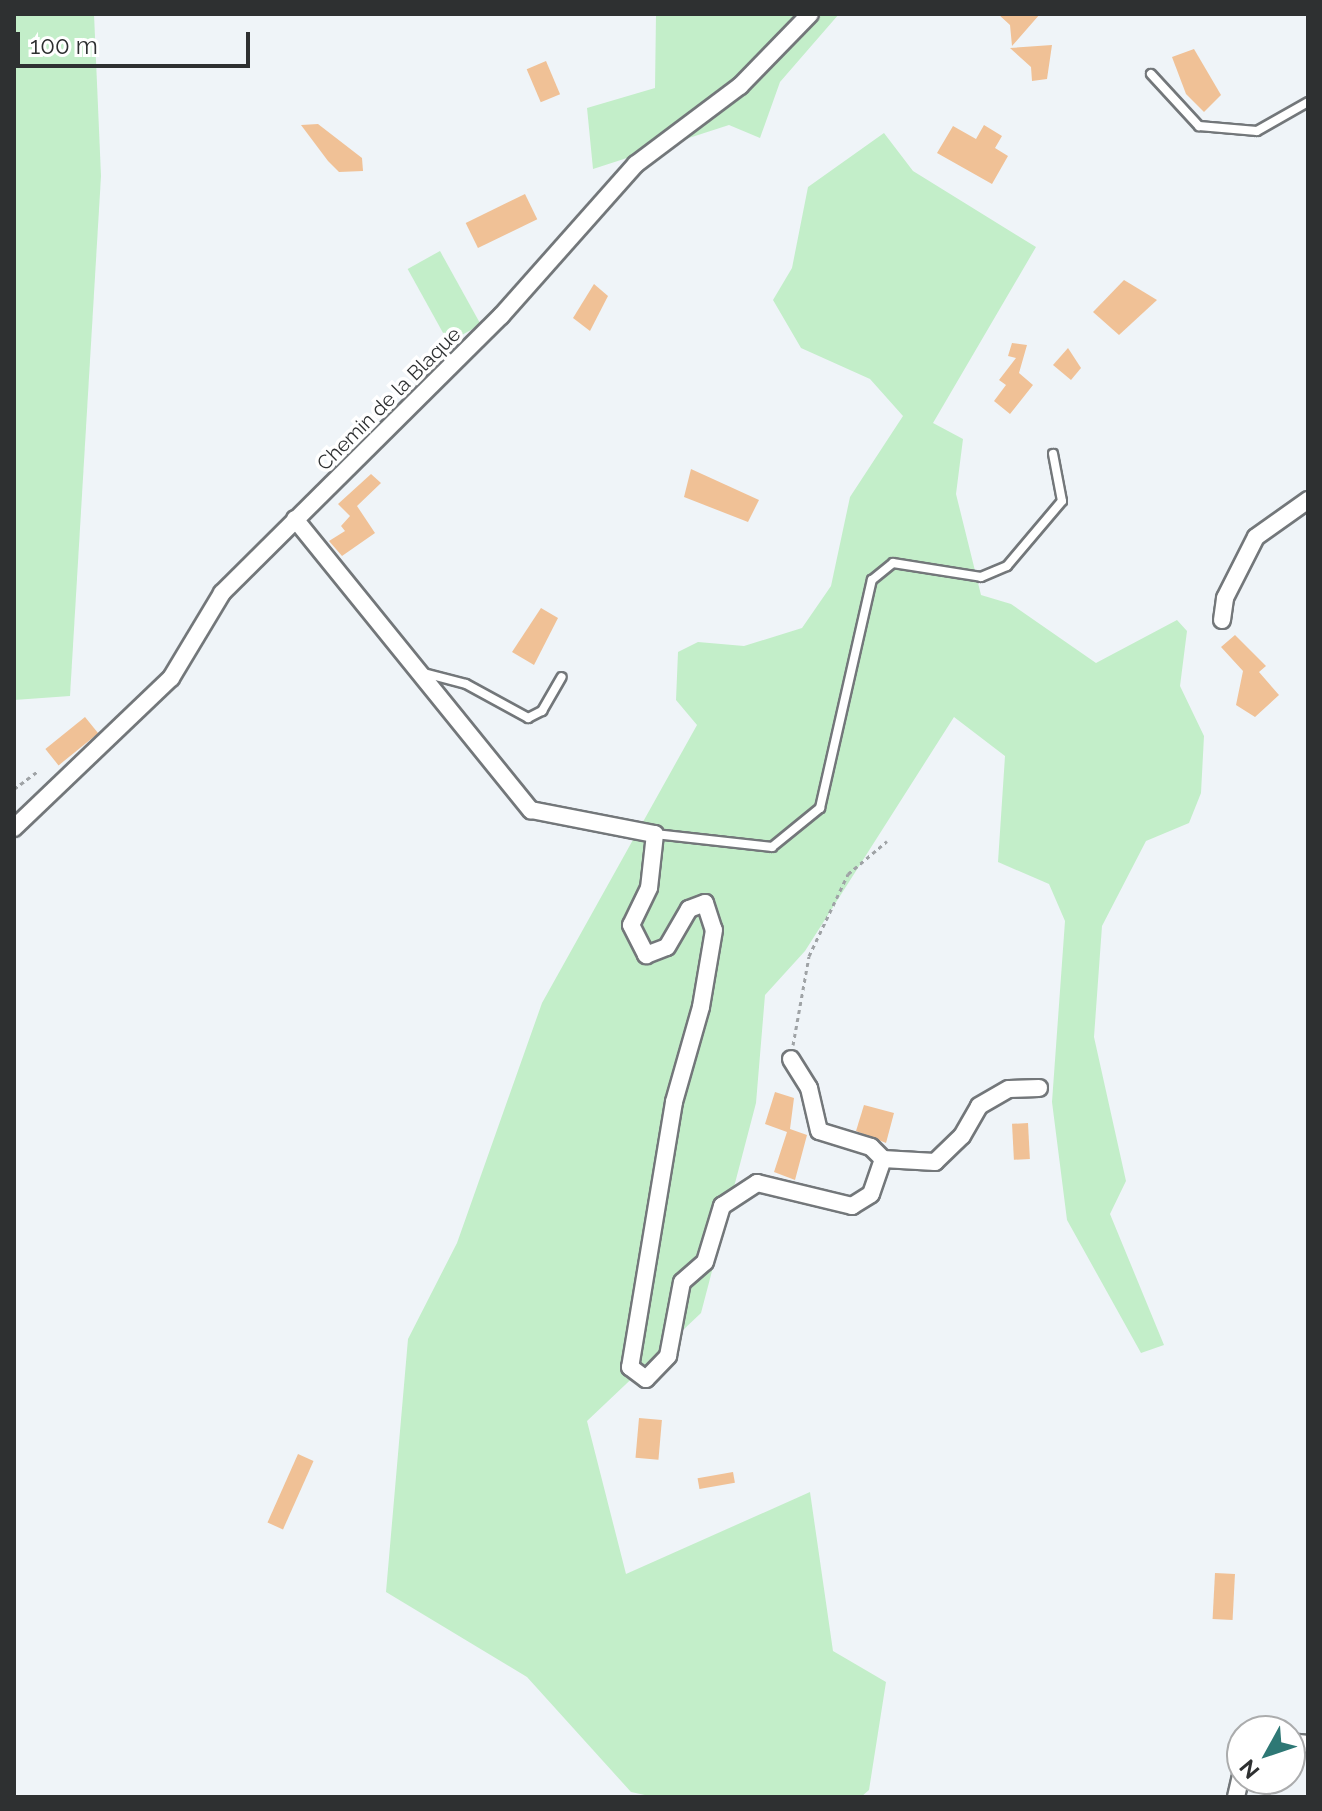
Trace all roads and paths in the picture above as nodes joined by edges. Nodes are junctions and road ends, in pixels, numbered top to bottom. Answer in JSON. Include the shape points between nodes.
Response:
{"nodes":[{"id":1,"x":810,"y":14,"type":"edge"},
{"id":2,"x":1151,"y":74,"type":"dead end"},
{"id":3,"x":1308,"y":102,"type":"edge"},
{"id":4,"x":1053,"y":454,"type":"dead end"},
{"id":5,"x":1308,"y":500,"type":"edge"},
{"id":6,"x":295,"y":519,"type":"junction"},
{"id":7,"x":1222,"y":620,"type":"dead end"},
{"id":8,"x":416,"y":670,"type":"junction"},
{"id":9,"x":562,"y":677,"type":"dead end"},
{"id":10,"x":38,"y":771,"type":"dead end"},
{"id":11,"x":14,"y":789,"type":"edge"},
{"id":12,"x":14,"y":828,"type":"edge"},
{"id":13,"x":655,"y":834,"type":"junction"},
{"id":14,"x":887,"y":841,"type":"dead end"},
{"id":15,"x":791,"y":1059,"type":"joint"},
{"id":16,"x":1039,"y":1088,"type":"dead end"},
{"id":17,"x":883,"y":1159,"type":"junction"}],
"edges":[{"from":1,"to":6,"type":"street","name":"Chemin de la Blaque","via":[[740,86],[636,164],[501,316]]},
{"from":2,"to":3,"type":"lane","via":[[1199,126],[1210,128],[1257,131]]},
{"from":4,"to":13,"type":"lane","via":[[1062,501],[1007,566],[981,577],[893,563],[872,580],[820,808],[772,847]]},
{"from":5,"to":7,"type":"street","via":[[1256,537],[1225,598]]},
{"from":6,"to":8,"type":"street"},
{"from":6,"to":12,"type":"street","name":"Chemin de la Blaque","via":[[222,593],[171,678]]},
{"from":8,"to":9,"type":"lane","via":[[466,684],[528,718],[542,711]]},
{"from":8,"to":13,"type":"street","via":[[531,810]]},
{"from":10,"to":11,"type":"path"},
{"from":13,"to":17,"type":"street","via":[[649,888],[631,925],[646,955],[667,947],[689,909],[705,903],[714,930],[701,1007],[674,1102],[630,1367],[646,1379],[668,1356],[682,1282],[705,1262],[722,1206],[757,1183],[852,1206],[871,1194]]},
{"from":14,"to":15,"type":"path","via":[[848,874],[809,956]]},
{"from":15,"to":17,"type":"street","via":[[809,1088],[819,1131],[871,1147]]},
{"from":16,"to":17,"type":"street","via":[[1009,1089],[979,1106],[962,1136],[935,1162]]}]}
